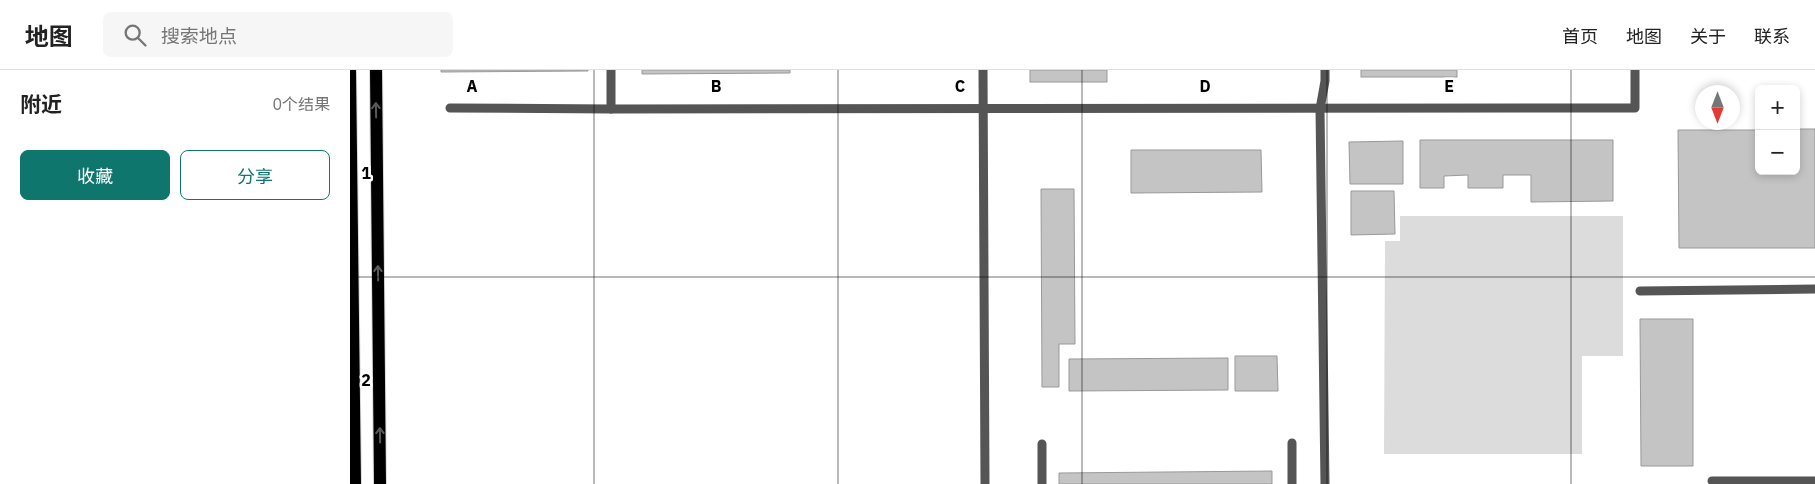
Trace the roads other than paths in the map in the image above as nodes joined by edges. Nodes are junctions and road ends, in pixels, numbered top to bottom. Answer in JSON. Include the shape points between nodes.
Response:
{"nodes":[{"id":1,"x":350,"y":70,"type":"edge"},
{"id":2,"x":376,"y":70,"type":"edge"},
{"id":3,"x":611,"y":70,"type":"edge"},
{"id":4,"x":983,"y":70,"type":"edge"},
{"id":5,"x":1325,"y":70,"type":"edge"},
{"id":6,"x":1635,"y":70,"type":"edge"},
{"id":7,"x":450,"y":108,"type":"dead end"},
{"id":8,"x":611,"y":109,"type":"junction"},
{"id":9,"x":983,"y":109,"type":"junction"},
{"id":10,"x":1320,"y":109,"type":"junction"},
{"id":11,"x":1815,"y":289,"type":"edge"},
{"id":12,"x":1640,"y":291,"type":"dead end"},
{"id":13,"x":1292,"y":443,"type":"dead end"},
{"id":14,"x":1042,"y":444,"type":"dead end"},
{"id":15,"x":1815,"y":480,"type":"edge"},
{"id":16,"x":1712,"y":482,"type":"dead end"},
{"id":17,"x":355,"y":484,"type":"edge"},
{"id":18,"x":380,"y":484,"type":"edge"},
{"id":19,"x":985,"y":484,"type":"edge"},
{"id":20,"x":1042,"y":484,"type":"edge"},
{"id":21,"x":1292,"y":484,"type":"edge"},
{"id":22,"x":1324,"y":484,"type":"edge"}],
"edges":[{"from":1,"to":17,"type":"main road"},
{"from":18,"to":2,"type":"main road","one_way":true},
{"from":3,"to":8,"type":"lane"},
{"from":4,"to":9,"type":"lane"},
{"from":5,"to":10,"type":"lane"},
{"from":6,"to":10,"type":"lane","via":[[1635,108]]},
{"from":7,"to":8,"type":"lane"},
{"from":8,"to":9,"type":"lane"},
{"from":9,"to":10,"type":"lane"},
{"from":9,"to":19,"type":"lane"},
{"from":10,"to":22,"type":"lane"},
{"from":11,"to":12,"type":"lane"},
{"from":13,"to":21,"type":"lane"},
{"from":14,"to":20,"type":"lane"},
{"from":15,"to":16,"type":"lane"}]}
